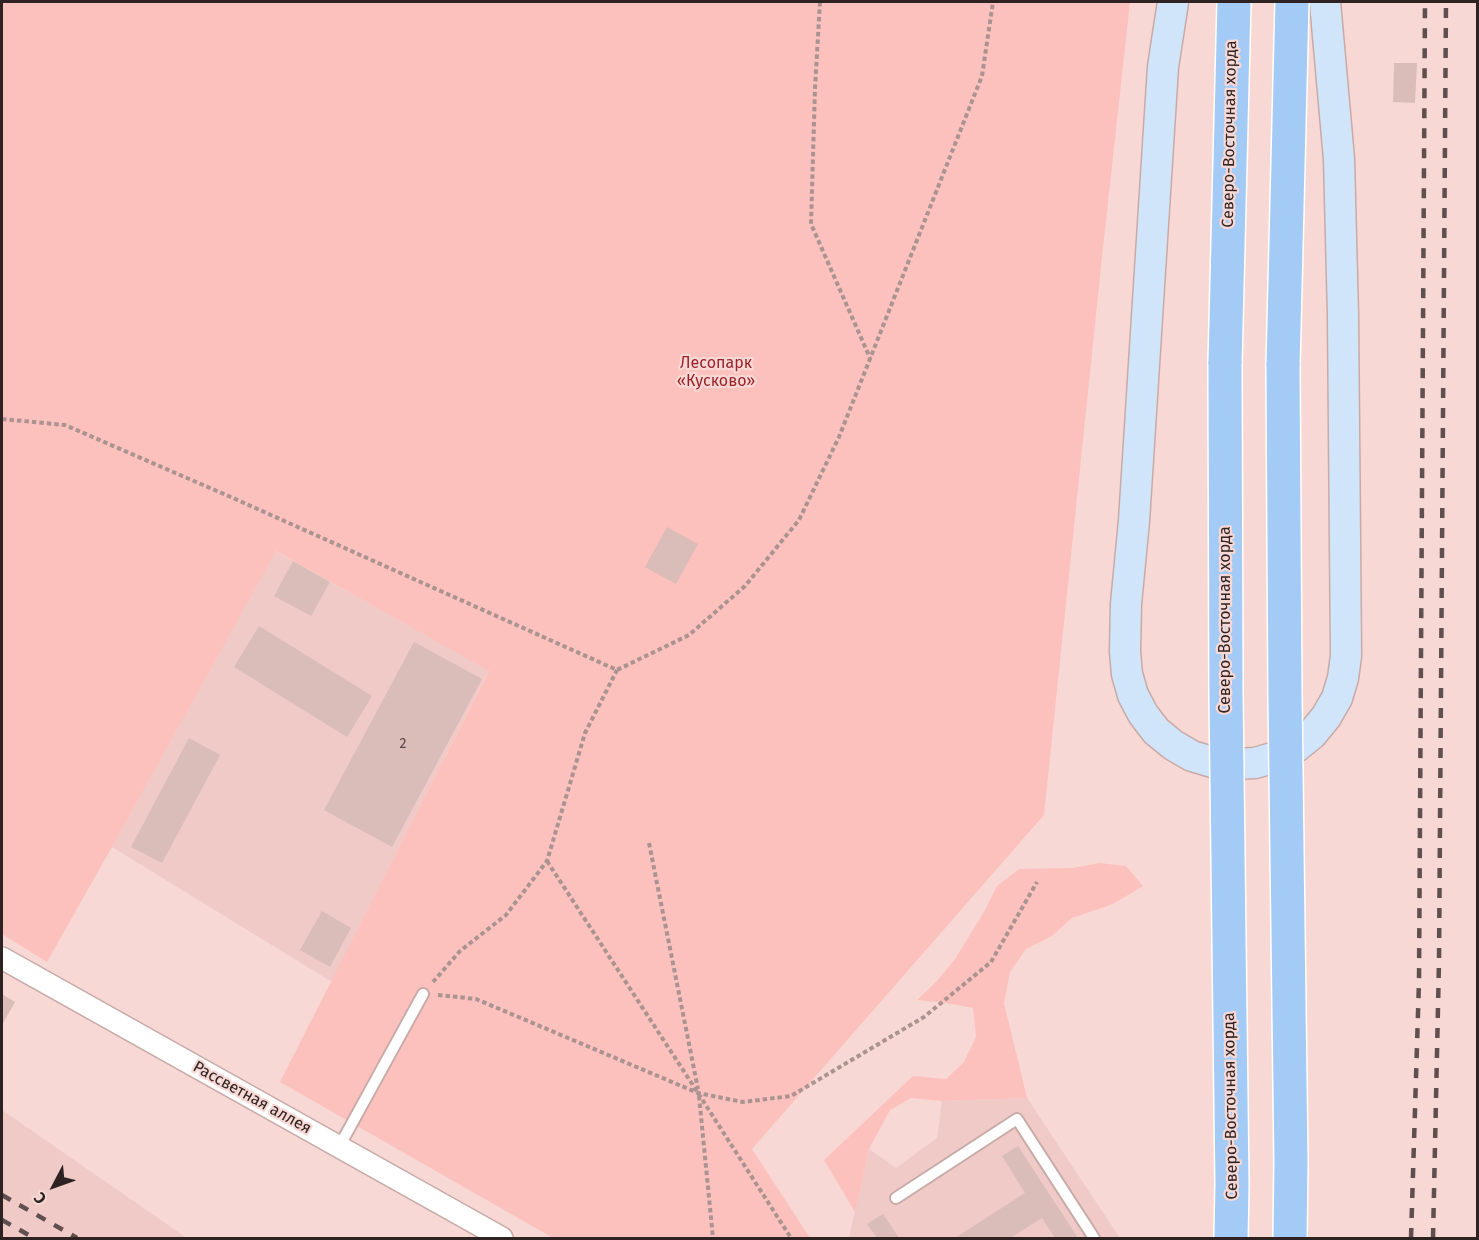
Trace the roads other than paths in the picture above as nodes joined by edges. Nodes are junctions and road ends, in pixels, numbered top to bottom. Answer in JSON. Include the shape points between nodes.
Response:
{"nodes":[{"id":1,"x":1173,"y":2,"type":"edge"},
{"id":2,"x":1234,"y":2,"type":"edge"},
{"id":3,"x":1292,"y":2,"type":"edge"},
{"id":4,"x":1325,"y":2,"type":"edge"},
{"id":5,"x":2,"y":958,"type":"edge"},
{"id":6,"x":423,"y":993,"type":"road end"},
{"id":7,"x":339,"y":1147,"type":"junction"},
{"id":8,"x":896,"y":1198,"type":"dead end"},
{"id":9,"x":502,"y":1239,"type":"edge"},
{"id":10,"x":1094,"y":1239,"type":"edge"},
{"id":11,"x":1232,"y":1239,"type":"edge"},
{"id":12,"x":1290,"y":1239,"type":"edge"}],
"edges":[{"from":1,"to":4,"type":"main road","via":[[1162,79],[1125,652],[1133,695],[1156,731],[1192,756],[1234,764],[1276,757],[1312,734],[1337,698],[1346,656],[1339,159]]},
{"from":2,"to":11,"type":"main road","name":"Северо-Восточная хорда","bridge":true,"via":[[1224,364]]},
{"from":3,"to":12,"type":"main road","bridge":true,"via":[[1283,366]]},
{"from":5,"to":7,"type":"street","name":"Рассветная аллея"},
{"from":6,"to":7,"type":"lane"},
{"from":7,"to":9,"type":"street","name":"Рассветная аллея"},
{"from":8,"to":10,"type":"lane","via":[[1017,1119]]}]}
